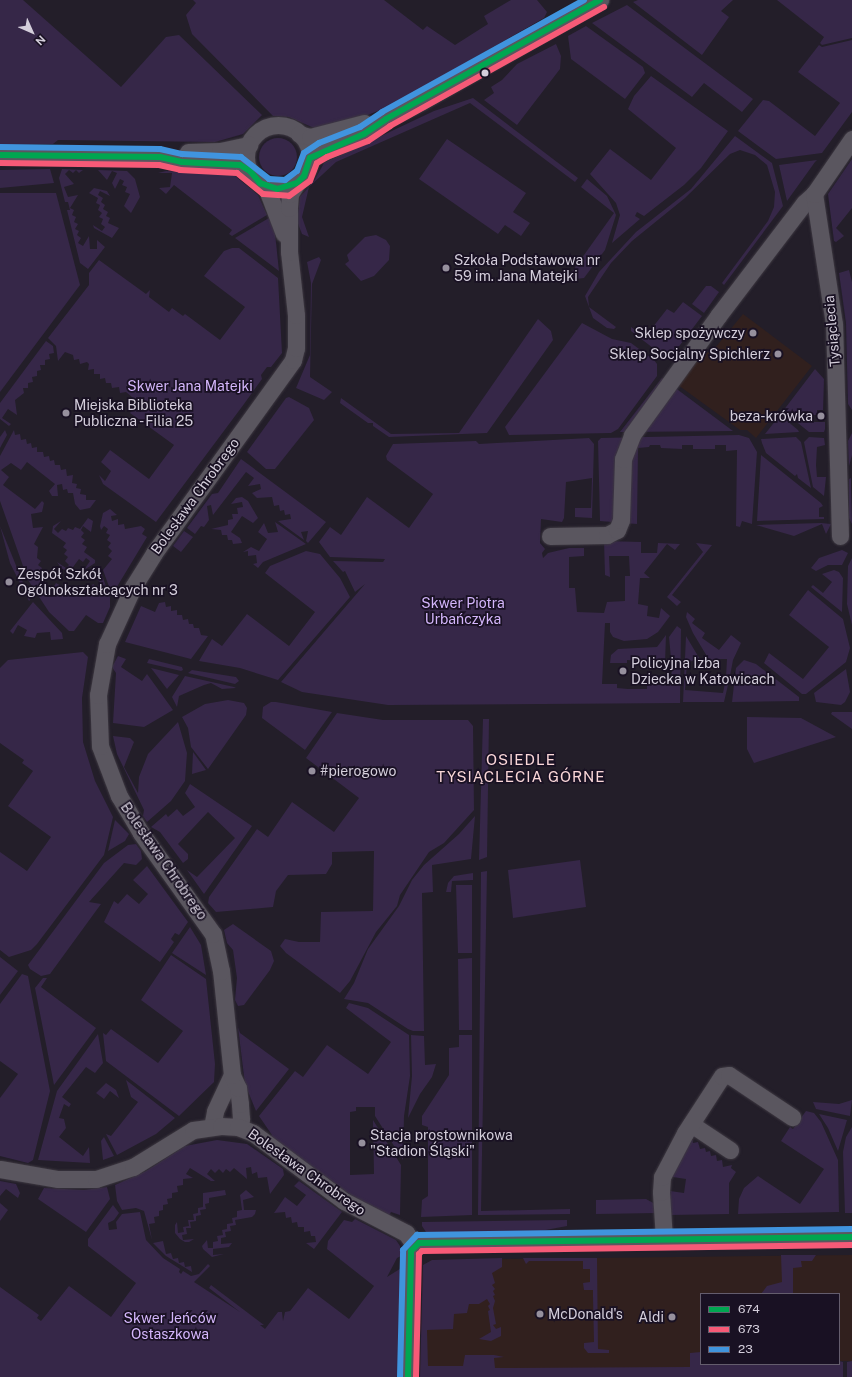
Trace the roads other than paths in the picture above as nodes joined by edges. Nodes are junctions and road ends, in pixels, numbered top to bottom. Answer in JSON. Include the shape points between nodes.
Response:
{"nodes":[{"id":1,"x":600,"y":0,"type":"edge"},
{"id":2,"x":386,"y":119,"type":"junction"},
{"id":3,"x":299,"y":134,"type":"junction"},
{"id":4,"x":852,"y":139,"type":"edge"},
{"id":5,"x":249,"y":145,"type":"junction"},
{"id":6,"x":0,"y":155,"type":"edge"},
{"id":7,"x":160,"y":156,"type":"junction"},
{"id":8,"x":310,"y":158,"type":"junction"},
{"id":9,"x":250,"y":171,"type":"junction"},
{"id":10,"x":297,"y":182,"type":"junction"},
{"id":11,"x":266,"y":186,"type":"junction"},
{"id":12,"x":814,"y":194,"type":"junction"},
{"id":13,"x":289,"y":250,"type":"junction"},
{"id":14,"x":550,"y":536,"type":"dead end"},
{"id":15,"x":840,"y":536,"type":"dead end"},
{"id":16,"x":232,"y":1075,"type":"junction"},
{"id":17,"x":792,"y":1117,"type":"dead end"},
{"id":18,"x":691,"y":1124,"type":"junction"},
{"id":19,"x":212,"y":1126,"type":"junction"},
{"id":20,"x":238,"y":1127,"type":"junction"},
{"id":21,"x":730,"y":1150,"type":"dead end"},
{"id":22,"x":0,"y":1169,"type":"edge"},
{"id":23,"x":852,"y":1237,"type":"edge"},
{"id":24,"x":664,"y":1239,"type":"junction"},
{"id":25,"x":414,"y":1245,"type":"junction"},
{"id":26,"x":408,"y":1377,"type":"edge"}],
"edges":[{"from":1,"to":2,"type":"street"},
{"from":2,"to":3,"type":"street","via":[[310,137]]},
{"from":2,"to":8,"type":"street","via":[[364,134]]},
{"from":3,"to":5,"type":"street","via":[[283,125],[273,125],[262,128]]},
{"from":3,"to":8,"type":"street","via":[[308,146]]},
{"from":4,"to":12,"type":"street"},
{"from":5,"to":7,"type":"street","via":[[205,152],[182,151]]},
{"from":5,"to":9,"type":"street","via":[[246,158]]},
{"from":6,"to":7,"type":"street"},
{"from":7,"to":9,"type":"street","via":[[181,162],[240,165]]},
{"from":8,"to":10,"type":"street","via":[[304,176]]},
{"from":9,"to":11,"type":"street"},
{"from":10,"to":11,"type":"street","via":[[277,189]]},
{"from":10,"to":13,"type":"street","name":"Bolesława Chrobrego","via":[[290,194]]},
{"from":11,"to":13,"type":"street","name":"Bolesława Chrobrego"},
{"from":12,"to":14,"type":"street","via":[[804,203],[740,287],[632,435],[623,459],[621,520],[617,530],[607,535]]},
{"from":12,"to":15,"type":"street","name":"Tysiąclecia","via":[[834,324]]},
{"from":13,"to":16,"type":"street","name":"Bolesława Chrobrego","via":[[296,315],[296,348],[293,360],[154,553],[136,582],[111,634],[98,695],[100,746],[119,796],[141,833],[213,934],[221,971]]},
{"from":16,"to":19,"type":"street","via":[[215,1110]]},
{"from":16,"to":20,"type":"street","name":"Bolesława Chrobrego","via":[[238,1088],[240,1104],[241,1119]]},
{"from":17,"to":18,"type":"street","via":[[729,1075],[722,1076]]},
{"from":18,"to":21,"type":"street"},
{"from":18,"to":24,"type":"street","via":[[662,1177]]},
{"from":19,"to":20,"type":"street","name":"Bolesława Chrobrego"},
{"from":19,"to":22,"type":"street","name":"Bolesława Chrobrego","via":[[193,1130],[133,1167],[96,1179],[58,1179]]},
{"from":20,"to":25,"type":"street","name":"Bolesława Chrobrego","via":[[254,1133],[344,1201],[406,1233]]},
{"from":23,"to":24,"type":"street"},
{"from":24,"to":25,"type":"street","via":[[430,1242]]},
{"from":25,"to":26,"type":"street","via":[[411,1252]]}]}
